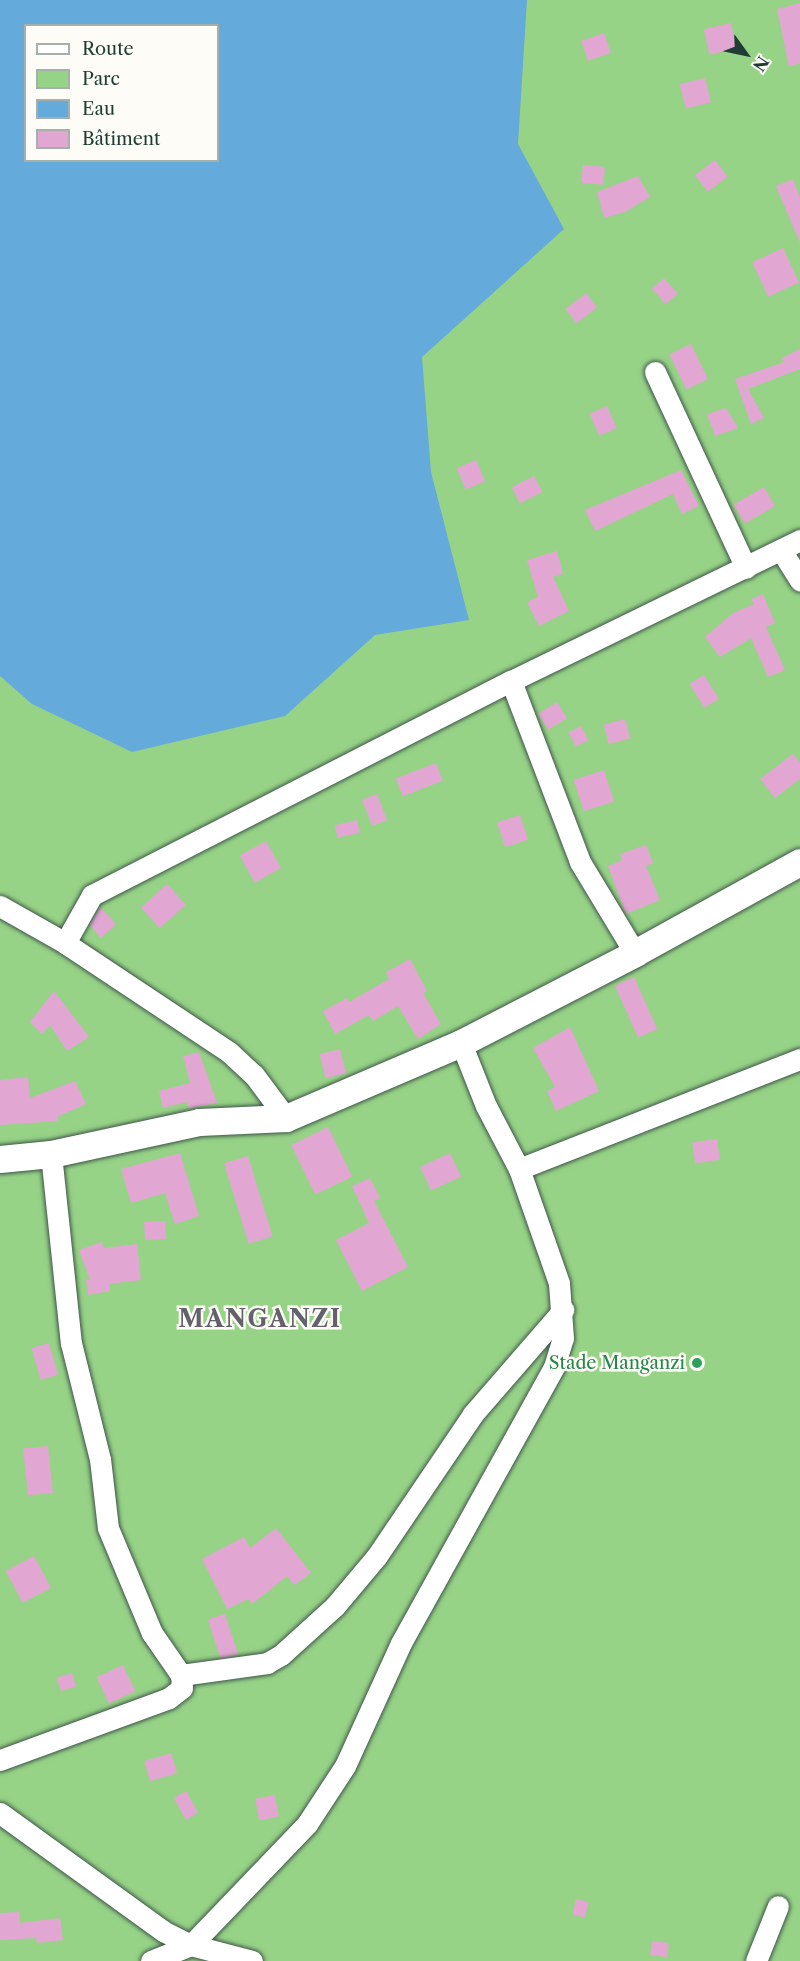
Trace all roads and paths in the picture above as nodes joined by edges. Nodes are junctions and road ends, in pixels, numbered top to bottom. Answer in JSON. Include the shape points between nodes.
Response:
{"nodes":[{"id":1,"x":655,"y":372,"type":"dead end"},
{"id":2,"x":800,"y":540,"type":"edge"},
{"id":3,"x":782,"y":550,"type":"junction"},
{"id":4,"x":746,"y":568,"type":"junction"},
{"id":5,"x":800,"y":580,"type":"edge"},
{"id":6,"x":511,"y":681,"type":"junction"},
{"id":7,"x":800,"y":862,"type":"edge"},
{"id":8,"x":0,"y":906,"type":"edge"},
{"id":9,"x":65,"y":943,"type":"junction"},
{"id":10,"x":635,"y":953,"type":"junction"},
{"id":11,"x":461,"y":1043,"type":"junction"},
{"id":12,"x":800,"y":1059,"type":"edge"},
{"id":13,"x":286,"y":1118,"type":"junction"},
{"id":14,"x":51,"y":1154,"type":"junction"},
{"id":15,"x":0,"y":1159,"type":"edge"},
{"id":16,"x":519,"y":1169,"type":"junction"},
{"id":17,"x":563,"y":1310,"type":"junction"},
{"id":18,"x":181,"y":1675,"type":"junction"},
{"id":19,"x":0,"y":1760,"type":"edge"},
{"id":20,"x":0,"y":1813,"type":"edge"},
{"id":21,"x":778,"y":1906,"type":"dead end"},
{"id":22,"x":191,"y":1945,"type":"junction"},
{"id":23,"x":151,"y":1961,"type":"edge"},
{"id":24,"x":252,"y":1961,"type":"edge"},
{"id":25,"x":756,"y":1961,"type":"edge"}],
"edges":[{"from":1,"to":4,"type":"street"},
{"from":2,"to":3,"type":"street"},
{"from":3,"to":4,"type":"street"},
{"from":3,"to":5,"type":"street"},
{"from":4,"to":6,"type":"street"},
{"from":6,"to":9,"type":"street","via":[[92,895]]},
{"from":6,"to":10,"type":"street","via":[[580,862]]},
{"from":7,"to":10,"type":"main road"},
{"from":8,"to":9,"type":"street"},
{"from":9,"to":13,"type":"street","via":[[229,1052],[254,1075]]},
{"from":10,"to":11,"type":"main road"},
{"from":11,"to":13,"type":"main road"},
{"from":11,"to":16,"type":"street","via":[[486,1106]]},
{"from":12,"to":16,"type":"street"},
{"from":13,"to":14,"type":"main road","via":[[199,1122]]},
{"from":14,"to":15,"type":"main road"},
{"from":14,"to":18,"type":"street","via":[[71,1343],[100,1459],[108,1528],[152,1633]]},
{"from":16,"to":17,"type":"street","via":[[559,1283]]},
{"from":17,"to":18,"type":"street","via":[[473,1414],[378,1556],[335,1606],[267,1664]]},
{"from":17,"to":22,"type":"street","via":[[563,1338],[554,1367],[401,1643],[345,1766],[307,1824]]},
{"from":18,"to":19,"type":"street","via":[[182,1688],[169,1698]]},
{"from":20,"to":22,"type":"street","via":[[164,1931]]},
{"from":21,"to":25,"type":"street"},
{"from":22,"to":23,"type":"street"},
{"from":22,"to":24,"type":"street"}]}
